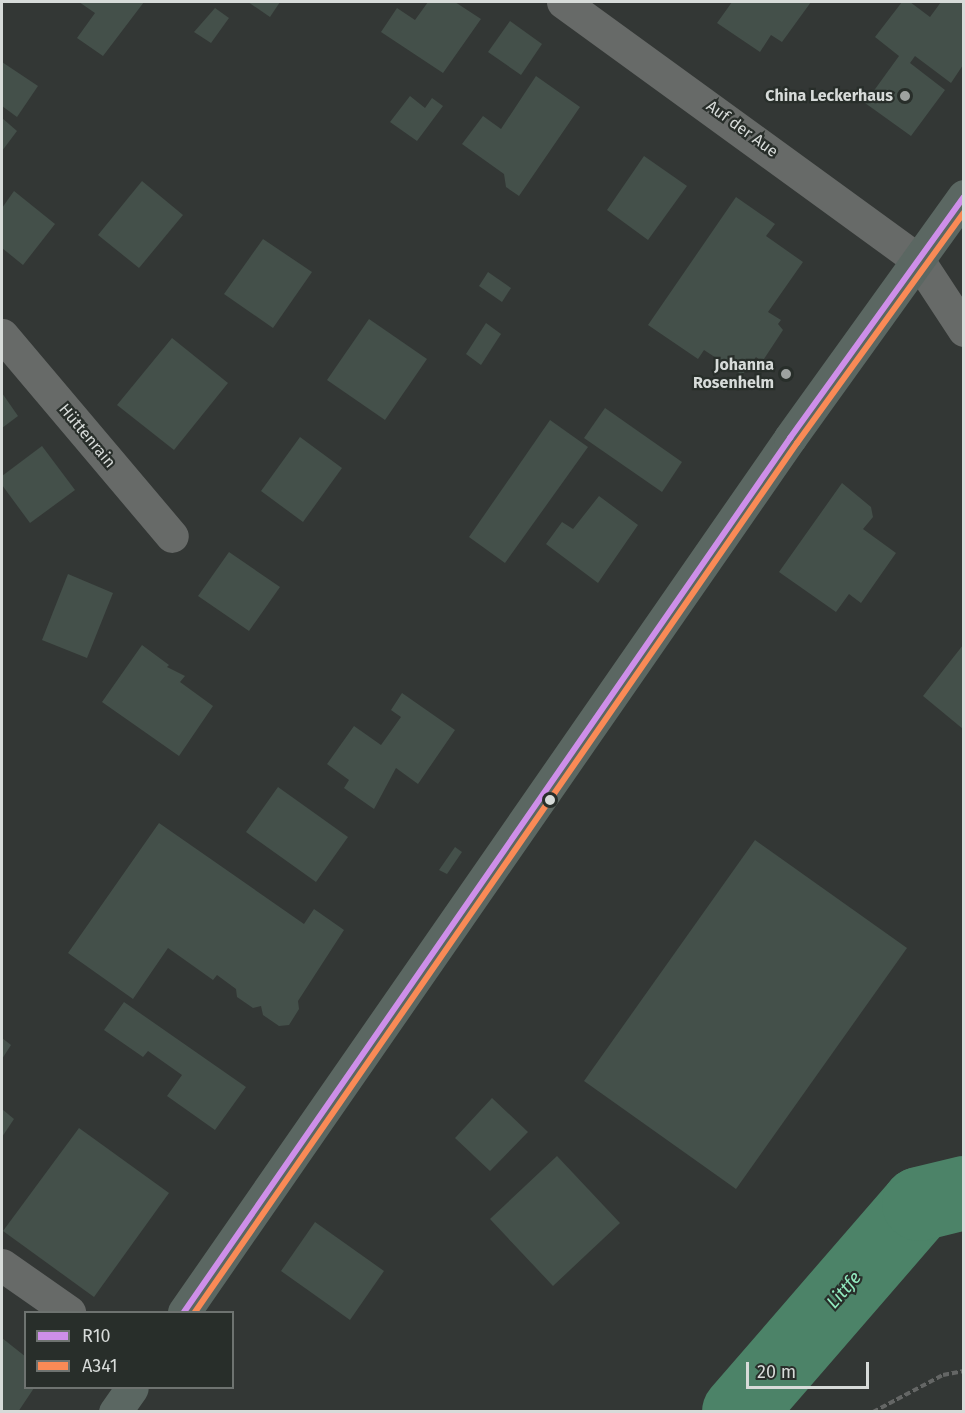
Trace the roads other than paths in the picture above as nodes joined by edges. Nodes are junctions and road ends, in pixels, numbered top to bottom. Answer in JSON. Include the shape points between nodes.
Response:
{"nodes":[{"id":1,"x":563,"y":2,"type":"edge"},
{"id":2,"x":963,"y":196,"type":"edge"},
{"id":3,"x":918,"y":260,"type":"junction"},
{"id":4,"x":963,"y":330,"type":"edge"},
{"id":5,"x":2,"y":335,"type":"edge"},
{"id":6,"x":172,"y":536,"type":"dead end"},
{"id":7,"x":2,"y":1264,"type":"edge"},
{"id":8,"x":68,"y":1311,"type":"edge"},
{"id":9,"x":185,"y":1311,"type":"edge"},
{"id":10,"x":131,"y":1389,"type":"edge"},
{"id":11,"x":115,"y":1412,"type":"edge"}],
"edges":[{"from":1,"to":3,"type":"street","name":"Auf der Aue"},
{"from":2,"to":3,"type":"main road"},
{"from":3,"to":4,"type":"street"},
{"from":3,"to":9,"type":"main road","via":[[790,438]]},
{"from":5,"to":6,"type":"street","name":"Hüttenrain"},
{"from":7,"to":8,"type":"street"},
{"from":10,"to":11,"type":"main road"}]}
